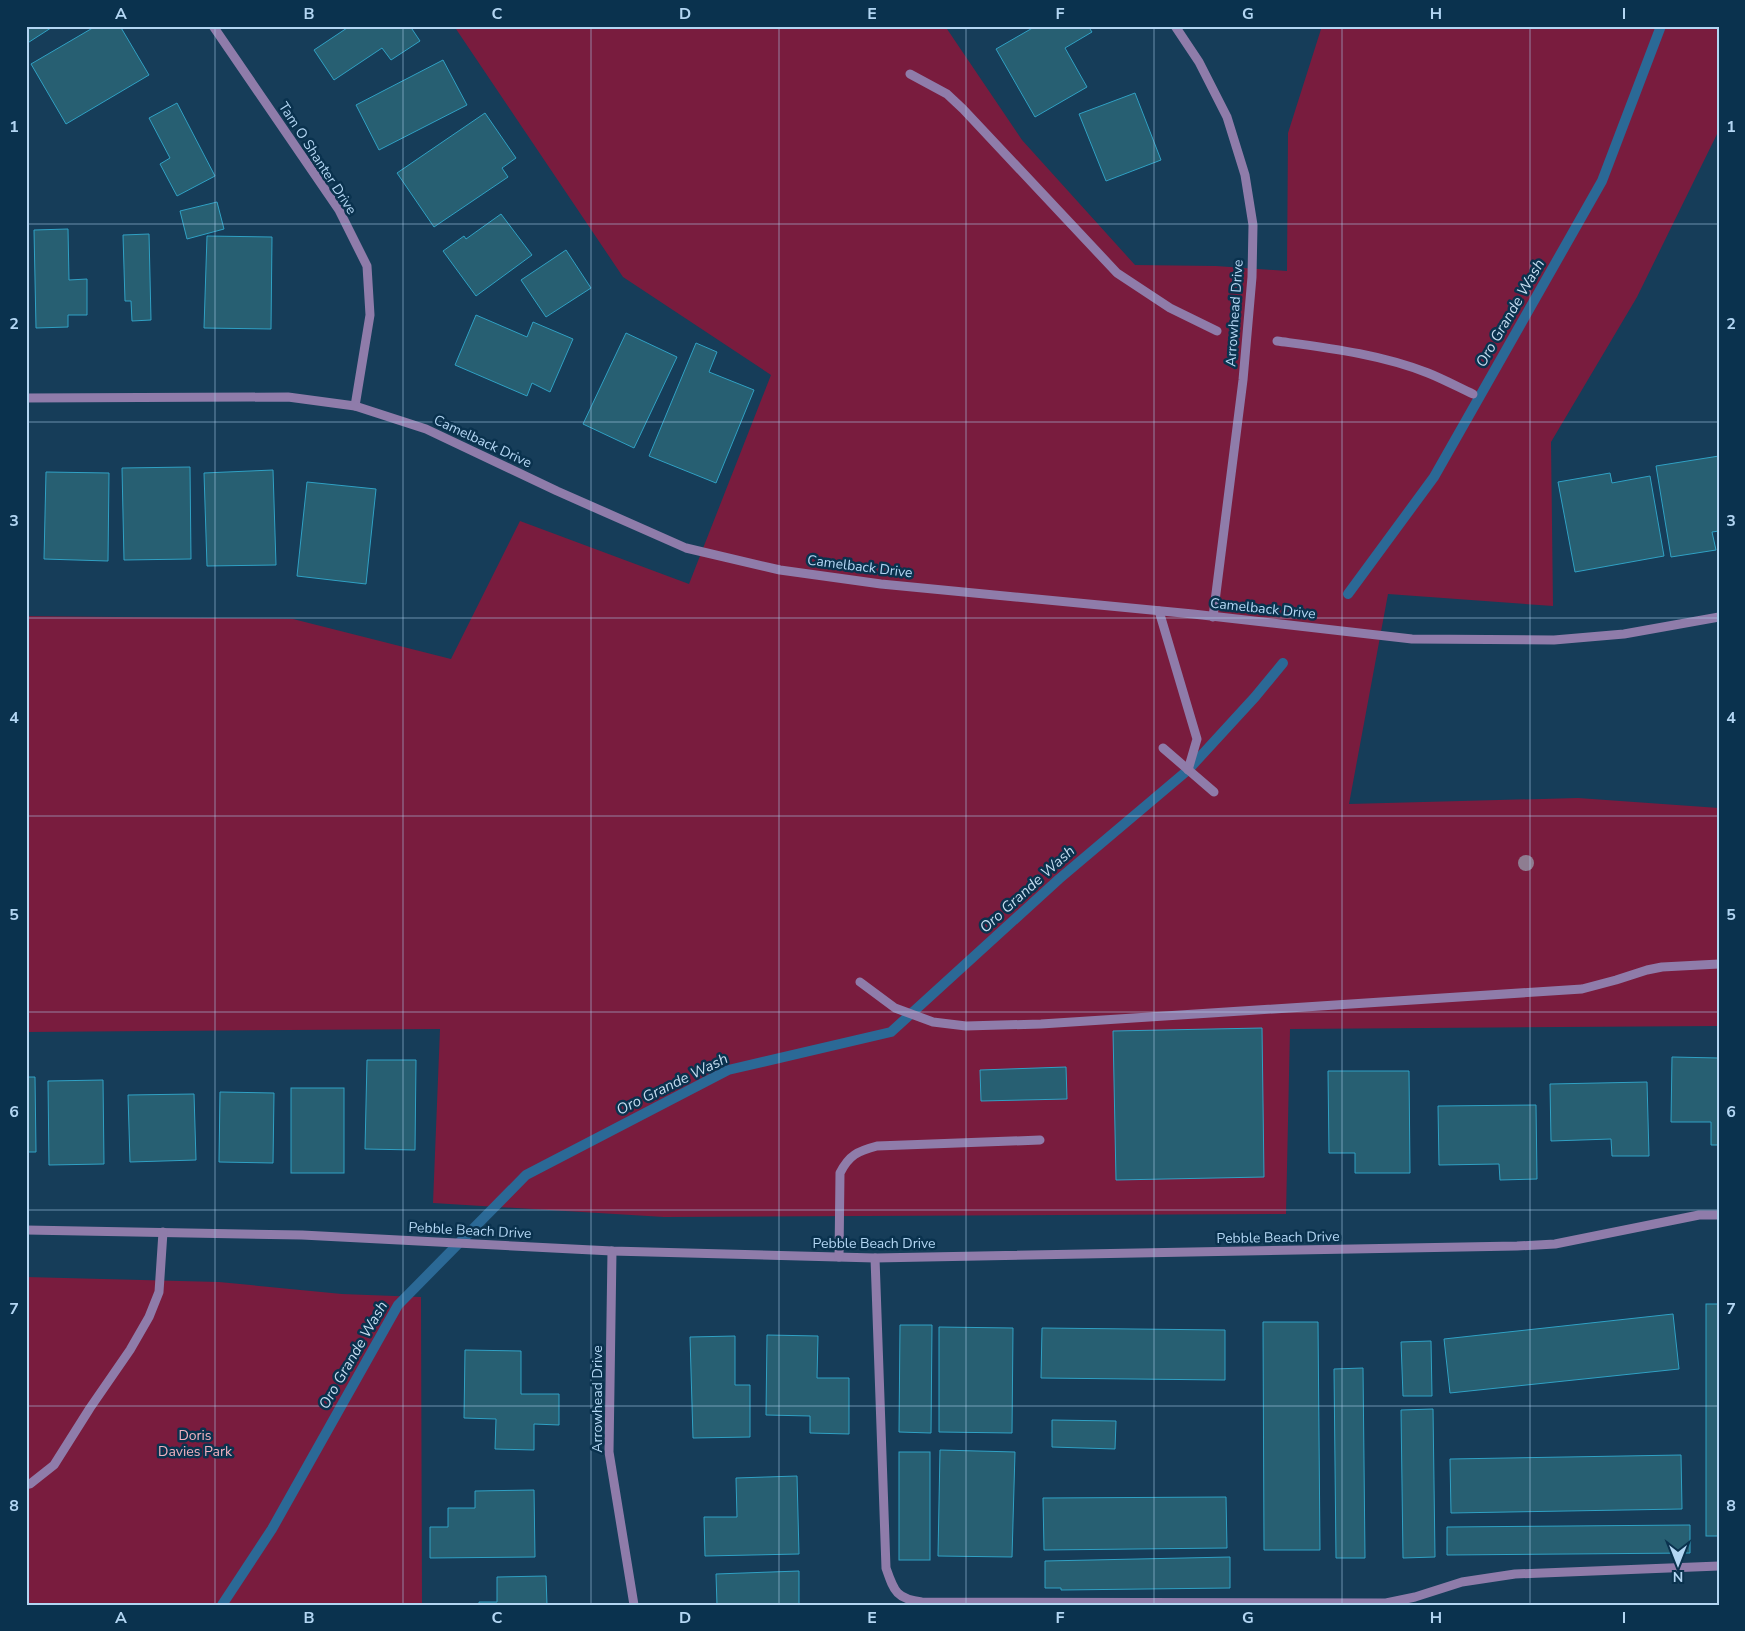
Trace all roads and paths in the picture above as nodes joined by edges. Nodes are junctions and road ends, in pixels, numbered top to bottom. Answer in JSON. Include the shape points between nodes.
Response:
{"nodes":[{"id":1,"x":213,"y":26,"type":"edge"},
{"id":2,"x":1175,"y":26,"type":"edge"},
{"id":3,"x":910,"y":74,"type":"dead end"},
{"id":4,"x":1217,"y":331,"type":"dead end"},
{"id":5,"x":1277,"y":341,"type":"dead end"},
{"id":6,"x":1473,"y":394,"type":"dead end"},
{"id":7,"x":26,"y":398,"type":"edge"},
{"id":8,"x":355,"y":406,"type":"junction"},
{"id":9,"x":1159,"y":611,"type":"junction"},
{"id":10,"x":1213,"y":616,"type":"junction"},
{"id":11,"x":1719,"y":617,"type":"edge"},
{"id":12,"x":1163,"y":748,"type":"dead end"},
{"id":13,"x":1188,"y":770,"type":"junction"},
{"id":14,"x":1214,"y":792,"type":"dead end"},
{"id":15,"x":1719,"y":964,"type":"edge"},
{"id":16,"x":860,"y":982,"type":"dead end"},
{"id":17,"x":1040,"y":1140,"type":"dead end"},
{"id":18,"x":1719,"y":1215,"type":"edge"},
{"id":19,"x":26,"y":1230,"type":"edge"},
{"id":20,"x":163,"y":1232,"type":"junction"},
{"id":21,"x":612,"y":1251,"type":"junction"},
{"id":22,"x":839,"y":1257,"type":"junction"},
{"id":23,"x":875,"y":1258,"type":"junction"},
{"id":24,"x":26,"y":1485,"type":"edge"},
{"id":25,"x":1719,"y":1566,"type":"edge"},
{"id":26,"x":634,"y":1605,"type":"edge"}],
"edges":[{"from":1,"to":8,"type":"street","name":"Tam O Shanter Drive","via":[[339,210],[367,266],[370,315]]},
{"from":2,"to":10,"type":"street","name":"Arrowhead Drive","via":[[1199,62],[1227,117],[1245,175],[1253,225],[1243,380]]},
{"from":3,"to":4,"type":"street","via":[[947,94],[963,109],[1117,273],[1170,308]]},
{"from":5,"to":6,"type":"street","via":[[1379,359],[1428,373]]},
{"from":7,"to":8,"type":"street","name":"Camelback Drive","via":[[288,397]]},
{"from":8,"to":9,"type":"street","name":"Camelback Drive","via":[[426,429],[686,548],[780,570],[881,584]]},
{"from":9,"to":10,"type":"street","name":"Camelback Drive"},
{"from":9,"to":13,"type":"street","via":[[1197,739]]},
{"from":10,"to":11,"type":"street","name":"Camelback Drive","via":[[1412,639],[1554,640],[1624,634]]},
{"from":12,"to":13,"type":"street"},
{"from":13,"to":14,"type":"street"},
{"from":15,"to":16,"type":"street","via":[[1662,967],[1582,988],[1041,1024],[966,1026],[933,1022],[895,1008]]},
{"from":17,"to":22,"type":"street","via":[[877,1146],[858,1151],[845,1162],[840,1174]]},
{"from":18,"to":23,"type":"street","name":"Pebble Beach Drive","via":[[1699,1215],[1555,1244],[1517,1246]]},
{"from":19,"to":20,"type":"street","name":"Pebble Beach Drive"},
{"from":20,"to":21,"type":"street","name":"Pebble Beach Drive","via":[[302,1235]]},
{"from":20,"to":24,"type":"street","via":[[159,1292],[149,1317],[54,1466]]},
{"from":21,"to":22,"type":"street","name":"Pebble Beach Drive"},
{"from":21,"to":26,"type":"street","name":"Arrowhead Drive","via":[[609,1452]]},
{"from":22,"to":23,"type":"street","name":"Pebble Beach Drive"},
{"from":23,"to":25,"type":"street","via":[[886,1568],[893,1588],[906,1600],[1386,1603],[1462,1582],[1515,1574]]}]}
